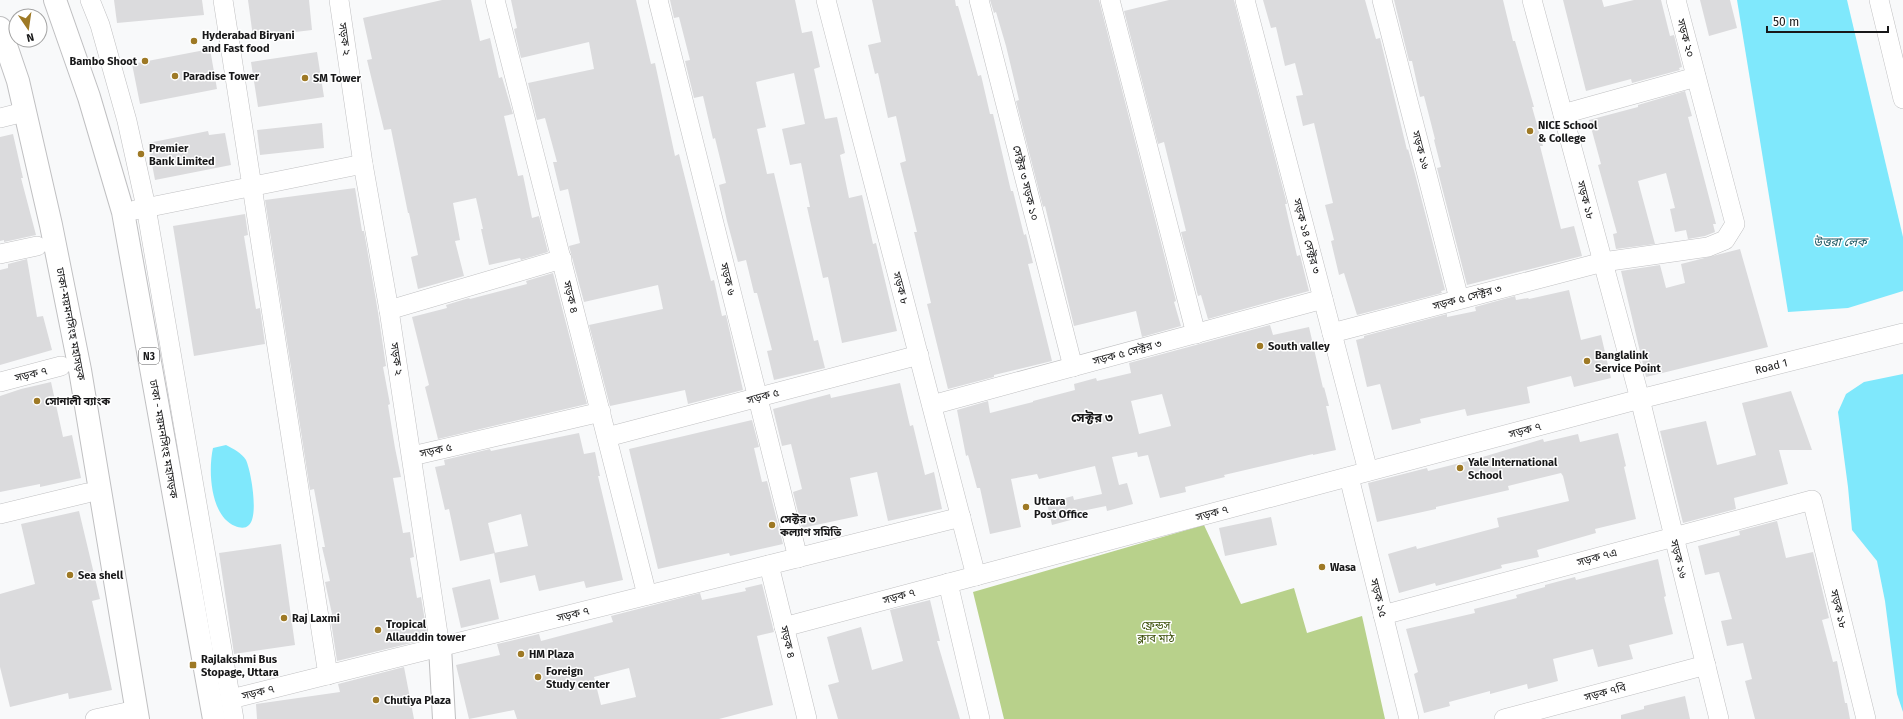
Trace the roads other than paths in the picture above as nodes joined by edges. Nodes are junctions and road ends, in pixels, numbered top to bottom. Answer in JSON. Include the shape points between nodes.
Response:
{"nodes":[{"id":1,"x":55,"y":0,"type":"edge"},
{"id":2,"x":90,"y":0,"type":"edge"},
{"id":3,"x":223,"y":0,"type":"edge"},
{"id":4,"x":339,"y":0,"type":"edge"},
{"id":5,"x":495,"y":0,"type":"edge"},
{"id":6,"x":658,"y":0,"type":"edge"},
{"id":7,"x":826,"y":0,"type":"edge"},
{"id":8,"x":979,"y":0,"type":"edge"},
{"id":9,"x":1110,"y":0,"type":"edge"},
{"id":10,"x":1245,"y":0,"type":"edge"},
{"id":11,"x":1382,"y":0,"type":"edge"},
{"id":12,"x":1532,"y":0,"type":"edge"},
{"id":13,"x":1676,"y":0,"type":"edge"},
{"id":14,"x":1879,"y":0,"type":"edge"},
{"id":15,"x":0,"y":28,"type":"edge"},
{"id":16,"x":1696,"y":77,"type":"junction"},
{"id":17,"x":1903,"y":99,"type":"edge"},
{"id":18,"x":1563,"y":114,"type":"junction"},
{"id":19,"x":363,"y":164,"type":"junction"},
{"id":20,"x":252,"y":186,"type":"junction"},
{"id":21,"x":146,"y":207,"type":"junction"},
{"id":22,"x":123,"y":212,"type":"junction"},
{"id":23,"x":36,"y":246,"type":"dead end"},
{"id":24,"x":0,"y":254,"type":"edge"},
{"id":25,"x":562,"y":259,"type":"junction"},
{"id":26,"x":1603,"y":262,"type":"junction"},
{"id":27,"x":1323,"y":299,"type":"junction"},
{"id":28,"x":1459,"y":299,"type":"junction"},
{"id":29,"x":389,"y":310,"type":"junction"},
{"id":30,"x":1332,"y":333,"type":"junction"},
{"id":31,"x":1903,"y":333,"type":"edge"},
{"id":32,"x":1196,"y":334,"type":"junction"},
{"id":33,"x":919,"y":355,"type":"junction"},
{"id":34,"x":61,"y":366,"type":"dead end"},
{"id":35,"x":1073,"y":367,"type":"junction"},
{"id":36,"x":0,"y":382,"type":"edge"},
{"id":37,"x":758,"y":397,"type":"junction"},
{"id":38,"x":1640,"y":399,"type":"junction"},
{"id":39,"x":932,"y":405,"type":"junction"},
{"id":40,"x":601,"y":412,"type":"junction"},
{"id":41,"x":607,"y":437,"type":"junction"},
{"id":42,"x":412,"y":456,"type":"junction"},
{"id":43,"x":1368,"y":471,"type":"junction"},
{"id":44,"x":1349,"y":477,"type":"junction"},
{"id":45,"x":87,"y":493,"type":"dead end"},
{"id":46,"x":1812,"y":500,"type":"joint"},
{"id":47,"x":0,"y":514,"type":"edge"},
{"id":48,"x":961,"y":517,"type":"junction"},
{"id":49,"x":1674,"y":537,"type":"junction"},
{"id":50,"x":798,"y":558,"type":"junction"},
{"id":51,"x":769,"y":565,"type":"junction"},
{"id":52,"x":976,"y":576,"type":"junction"},
{"id":53,"x":948,"y":583,"type":"junction"},
{"id":54,"x":648,"y":595,"type":"junction"},
{"id":55,"x":1383,"y":615,"type":"junction"},
{"id":56,"x":784,"y":627,"type":"junction"},
{"id":57,"x":440,"y":647,"type":"junction"},
{"id":58,"x":1706,"y":665,"type":"junction"},
{"id":59,"x":328,"y":674,"type":"junction"},
{"id":60,"x":231,"y":699,"type":"junction"},
{"id":61,"x":1560,"y":712,"type":"edge"},
{"id":62,"x":137,"y":715,"type":"edge"},
{"id":63,"x":96,"y":719,"type":"edge"},
{"id":64,"x":214,"y":719,"type":"edge"},
{"id":65,"x":234,"y":719,"type":"edge"},
{"id":66,"x":444,"y":719,"type":"edge"},
{"id":67,"x":807,"y":719,"type":"edge"},
{"id":68,"x":980,"y":719,"type":"edge"},
{"id":69,"x":1409,"y":719,"type":"edge"},
{"id":70,"x":1504,"y":719,"type":"edge"},
{"id":71,"x":1719,"y":719,"type":"edge"},
{"id":72,"x":1866,"y":719,"type":"edge"}],
"edges":[{"from":1,"to":22,"type":"main road","name":"ঢাকা - ময়মনসিংহ মহাসড়ক","number":"N3","via":[[90,97]]},
{"from":2,"to":21,"type":"street","via":[[100,25],[127,121]]},
{"from":3,"to":20,"type":"street"},
{"from":4,"to":19,"type":"street","name":"সড়ক ২"},
{"from":5,"to":25,"type":"street","name":"সড়ক ৪"},
{"from":6,"to":37,"type":"street","name":"সড়ক ৬"},
{"from":7,"to":33,"type":"street","name":"সড়ক ৮"},
{"from":8,"to":35,"type":"street","name":"সেক্টর ৩ সড়ক ১০"},
{"from":9,"to":32,"type":"street"},
{"from":10,"to":27,"type":"street","name":"সড়ক ১৪ সেক্টর ৩"},
{"from":11,"to":28,"type":"street","name":"সড়ক ১৬"},
{"from":12,"to":18,"type":"street","name":"সড়ক ১৮"},
{"from":13,"to":16,"type":"street","name":"সড়ক ২০"},
{"from":14,"to":17,"type":"street"},
{"from":15,"to":62,"type":"main road","name":"ঢাকা-ময়মনসিংহ মহাসড়ক","via":[[18,81],[51,225],[80,370]]},
{"from":16,"to":18,"type":"street"},
{"from":16,"to":26,"type":"street","name":"সড়ক ২০","via":[[1735,224],[1725,240],[1708,247]]},
{"from":18,"to":26,"type":"street","name":"সড়ক ১৮"},
{"from":19,"to":20,"type":"street"},
{"from":19,"to":29,"type":"street","name":"সড়ক ২"},
{"from":20,"to":21,"type":"street"},
{"from":20,"to":59,"type":"street"},
{"from":21,"to":22,"type":"street"},
{"from":21,"to":60,"type":"street"},
{"from":22,"to":64,"type":"main road","name":"ঢাকা - ময়মনসিংহ মহাসড়ক","number":"N3"},
{"from":23,"to":24,"type":"street"},
{"from":25,"to":29,"type":"street"},
{"from":25,"to":40,"type":"street","name":"সড়ক ৪"},
{"from":26,"to":28,"type":"street","name":"সড়ক ৫ সেক্টর ৩"},
{"from":26,"to":38,"type":"street","name":"সড়ক ১৮"},
{"from":27,"to":30,"type":"street","name":"সড়ক ১৪ সেক্টর ৩"},
{"from":27,"to":32,"type":"street","name":"সড়ক ৫ সেক্টর ৩"},
{"from":28,"to":30,"type":"street","name":"সড়ক ৫ সেক্টর ৩"},
{"from":29,"to":42,"type":"street","name":"সড়ক ২"},
{"from":30,"to":43,"type":"street","name":"সড়ক ১৪ সেক্টর ৩"},
{"from":31,"to":38,"type":"street","name":"Road 1"},
{"from":32,"to":35,"type":"street","name":"সড়ক ৫ সেক্টর ৩"},
{"from":33,"to":37,"type":"street","name":"সড়ক ৫"},
{"from":33,"to":39,"type":"street","name":"সড়ক ৮"},
{"from":34,"to":36,"type":"street","name":"সড়ক ৭"},
{"from":35,"to":39,"type":"street","name":"সড়ক ৫ সেক্টর ৩"},
{"from":37,"to":41,"type":"street","name":"সড়ক ৫"},
{"from":37,"to":50,"type":"street","name":"সড়ক ৬"},
{"from":38,"to":43,"type":"street","name":"সড়ক ৭"},
{"from":38,"to":49,"type":"street","name":"সড়ক ১৬"},
{"from":39,"to":48,"type":"street","name":"সড়ক ৮"},
{"from":40,"to":41,"type":"street","name":"সড়ক ৪"},
{"from":40,"to":42,"type":"street","name":"সড়ক ৫"},
{"from":41,"to":54,"type":"street","name":"সড়ক ৪"},
{"from":42,"to":57,"type":"street","name":"সড়ক ২"},
{"from":43,"to":44,"type":"street","name":"সড়ক ৭"},
{"from":44,"to":52,"type":"street","name":"সড়ক ৭"},
{"from":44,"to":55,"type":"street","name":"সড়ক ১৫"},
{"from":45,"to":47,"type":"street"},
{"from":46,"to":49,"type":"street","name":"সড়ক ৭এ"},
{"from":46,"to":72,"type":"street","name":"সড়ক ১৮"},
{"from":48,"to":50,"type":"street","name":"সড়ক ৭"},
{"from":48,"to":52,"type":"street","name":"সড়ক ৮"},
{"from":49,"to":55,"type":"street","name":"সড়ক ৭এ"},
{"from":49,"to":58,"type":"street","name":"সড়ক ১৬"},
{"from":50,"to":51,"type":"street","name":"সড়ক ৭"},
{"from":51,"to":54,"type":"street","name":"সড়ক ৭"},
{"from":51,"to":56,"type":"street","name":"সড়ক ৪"},
{"from":52,"to":53,"type":"street","name":"সড়ক ৭"},
{"from":53,"to":56,"type":"street","name":"সড়ক ৭"},
{"from":53,"to":68,"type":"street"},
{"from":54,"to":57,"type":"street","name":"সড়ক ৭"},
{"from":55,"to":69,"type":"street","name":"সড়ক ১৫"},
{"from":56,"to":67,"type":"street","name":"সড়ক ৪"},
{"from":57,"to":59,"type":"street","name":"সড়ক ৭"},
{"from":57,"to":66,"type":"main road","name":"সড়ক ২"},
{"from":58,"to":61,"type":"street","name":"সড়ক ৭বি"},
{"from":58,"to":71,"type":"street","name":"সড়ক ১৬"},
{"from":59,"to":60,"type":"street","name":"সড়ক ৭"},
{"from":60,"to":65,"type":"street"},
{"from":61,"to":70,"type":"street","name":"সড়ক ৭বি"},
{"from":62,"to":63,"type":"street"}]}
